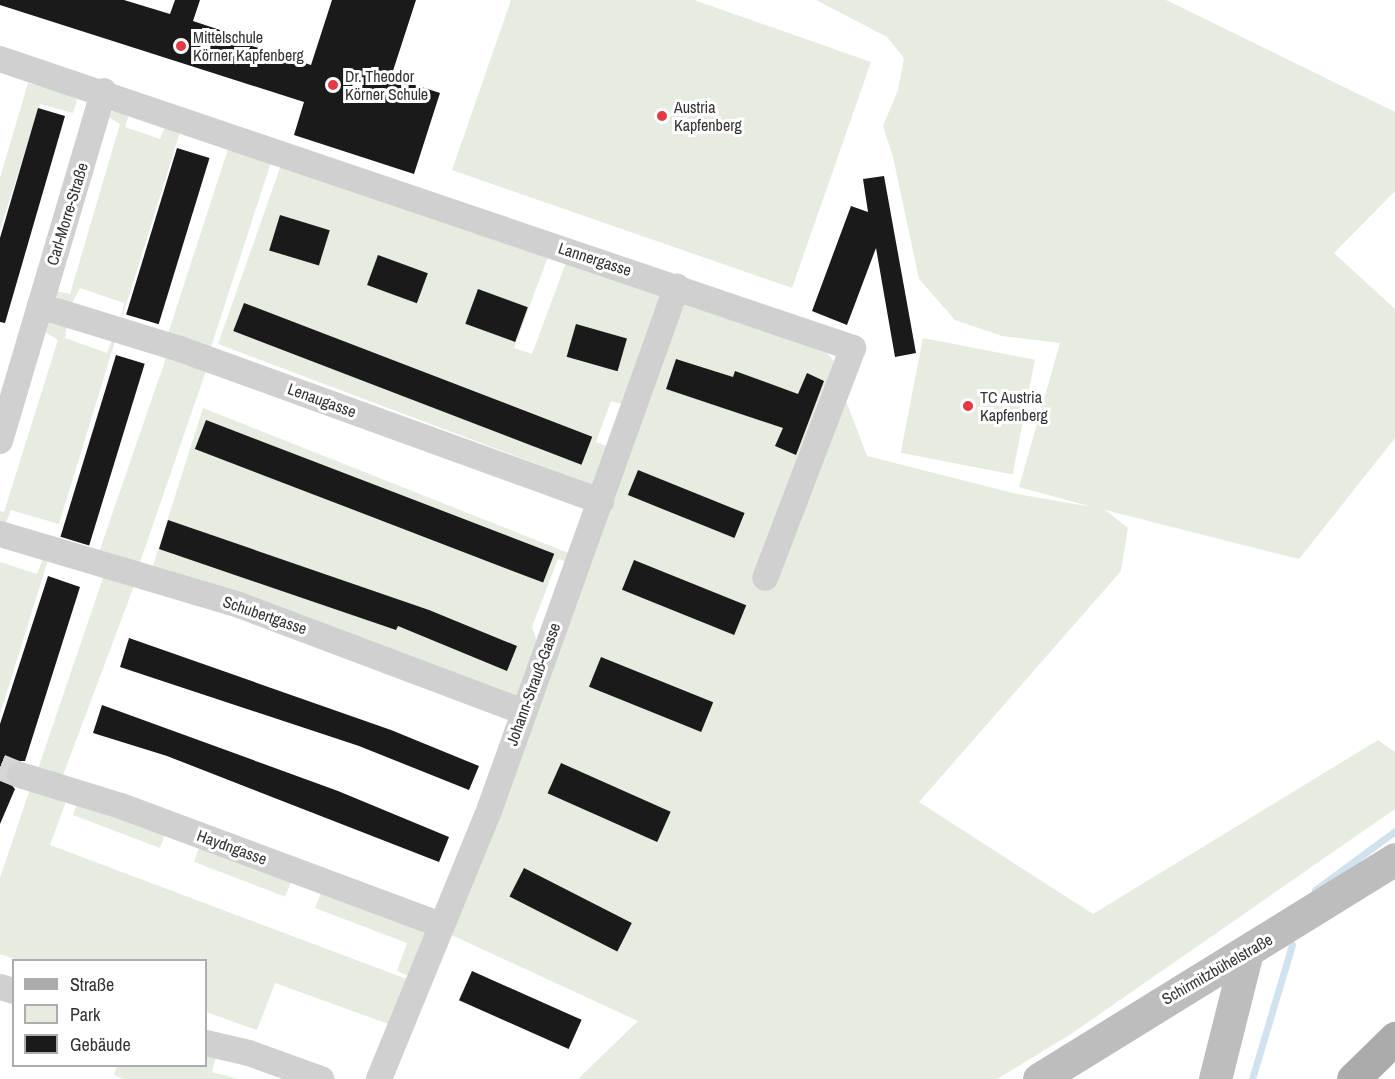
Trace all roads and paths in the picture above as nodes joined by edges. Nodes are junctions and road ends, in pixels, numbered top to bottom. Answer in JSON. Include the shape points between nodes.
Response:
{"nodes":[{"id":1,"x":0,"y":59,"type":"edge"},
{"id":2,"x":104,"y":92,"type":"junction"},
{"id":3,"x":677,"y":286,"type":"junction"},
{"id":4,"x":40,"y":306,"type":"junction"},
{"id":5,"x":0,"y":441,"type":"edge"},
{"id":6,"x":602,"y":501,"type":"junction"},
{"id":7,"x":0,"y":534,"type":"edge"},
{"id":8,"x":765,"y":578,"type":"dead end"},
{"id":9,"x":524,"y":712,"type":"junction"},
{"id":10,"x":23,"y":775,"type":"tunnel mouth"},
{"id":11,"x":1395,"y":859,"type":"edge"},
{"id":12,"x":441,"y":925,"type":"junction"},
{"id":13,"x":1247,"y":952,"type":"junction"},
{"id":14,"x":1395,"y":1038,"type":"edge"},
{"id":15,"x":207,"y":1043,"type":"edge"},
{"id":16,"x":321,"y":1079,"type":"edge"},
{"id":17,"x":380,"y":1079,"type":"edge"},
{"id":18,"x":1039,"y":1079,"type":"edge"},
{"id":19,"x":1215,"y":1079,"type":"edge"},
{"id":20,"x":1353,"y":1079,"type":"edge"}],
"edges":[{"from":1,"to":2,"type":"street"},
{"from":2,"to":3,"type":"street","name":"Lannergasse"},
{"from":2,"to":4,"type":"street","name":"Carl-Morre-Straße"},
{"from":3,"to":6,"type":"street","name":"Johann-Strauß-Gasse"},
{"from":3,"to":8,"type":"street","name":"Lannergasse","via":[[853,348]]},
{"from":4,"to":5,"type":"street","name":"Carl-Morre-Straße"},
{"from":4,"to":6,"type":"street","name":"Lenaugasse","via":[[180,349]]},
{"from":6,"to":9,"type":"street","name":"Johann-Strauß-Gasse"},
{"from":7,"to":9,"type":"street","name":"Schubertgasse","via":[[239,605]]},
{"from":9,"to":12,"type":"street","name":"Johann-Strauß-Gasse"},
{"from":10,"to":12,"type":"street","name":"Haydngasse"},
{"from":11,"to":13,"type":"main road","name":"Schirmitzbühelstraße"},
{"from":12,"to":17,"type":"street","name":"Johann-Strauß-Gasse"},
{"from":13,"to":18,"type":"main road","name":"Schirmitzbühelstraße"},
{"from":13,"to":19,"type":"main road"},
{"from":14,"to":20,"type":"main road"},
{"from":15,"to":16,"type":"street","via":[[249,1053]]}]}
